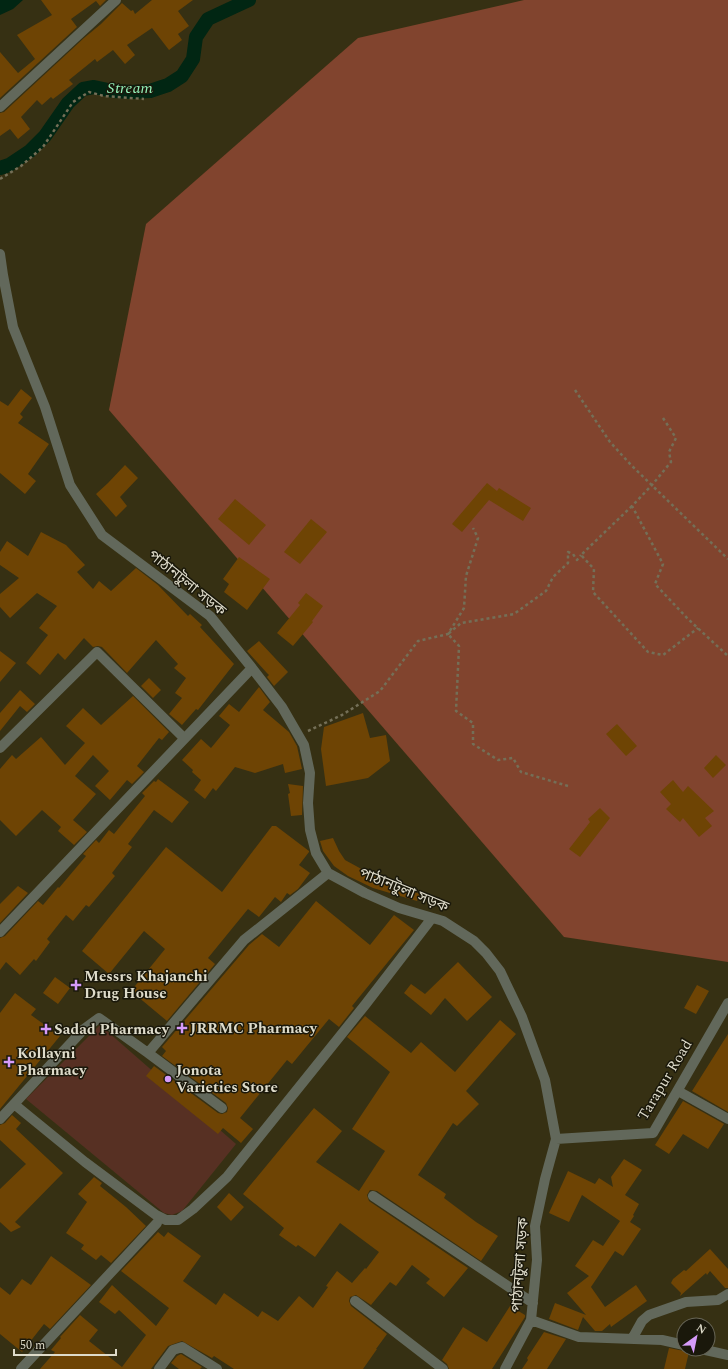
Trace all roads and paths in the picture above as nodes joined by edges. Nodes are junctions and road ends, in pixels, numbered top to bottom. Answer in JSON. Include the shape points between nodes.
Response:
{"nodes":[{"id":1,"x":116,"y":0,"type":"edge"},
{"id":2,"x":144,"y":99,"type":"dead end"},
{"id":3,"x":0,"y":107,"type":"edge"},
{"id":4,"x":0,"y":179,"type":"edge"},
{"id":5,"x":0,"y":254,"type":"edge"},
{"id":6,"x":575,"y":390,"type":"dead end"},
{"id":7,"x":663,"y":418,"type":"dead end"},
{"id":8,"x":652,"y":485,"type":"junction"},
{"id":9,"x":632,"y":506,"type":"junction"},
{"id":10,"x":473,"y":528,"type":"dead end"},
{"id":11,"x":581,"y":555,"type":"junction"},
{"id":12,"x":728,"y":559,"type":"edge"},
{"id":13,"x":698,"y":628,"type":"junction"},
{"id":14,"x":448,"y":634,"type":"junction"},
{"id":15,"x":728,"y":656,"type":"edge"},
{"id":16,"x":252,"y":668,"type":"junction"},
{"id":17,"x":299,"y":736,"type":"junction"},
{"id":18,"x":184,"y":738,"type":"junction"},
{"id":19,"x":0,"y":748,"type":"edge"},
{"id":20,"x":568,"y":786,"type":"dead end"},
{"id":21,"x":328,"y":873,"type":"junction"},
{"id":22,"x":432,"y":918,"type":"junction"},
{"id":23,"x":0,"y":932,"type":"edge"},
{"id":24,"x":728,"y":1003,"type":"edge"},
{"id":25,"x":148,"y":1053,"type":"junction"},
{"id":26,"x":678,"y":1091,"type":"junction"},
{"id":27,"x":14,"y":1104,"type":"junction"},
{"id":28,"x":222,"y":1108,"type":"dead end"},
{"id":29,"x":0,"y":1119,"type":"edge"},
{"id":30,"x":728,"y":1119,"type":"edge"},
{"id":31,"x":556,"y":1139,"type":"junction"},
{"id":32,"x":373,"y":1196,"type":"dead end"},
{"id":33,"x":157,"y":1223,"type":"dead end"},
{"id":34,"x":728,"y":1294,"type":"edge"},
{"id":35,"x":355,"y":1300,"type":"dead end"},
{"id":36,"x":533,"y":1303,"type":"junction"},
{"id":37,"x":531,"y":1320,"type":"junction"},
{"id":38,"x":632,"y":1339,"type":"junction"},
{"id":39,"x":676,"y":1343,"type":"edge"},
{"id":40,"x":716,"y":1352,"type":"edge"},
{"id":41,"x":728,"y":1355,"type":"edge"},
{"id":42,"x":21,"y":1369,"type":"edge"},
{"id":43,"x":158,"y":1369,"type":"edge"},
{"id":44,"x":217,"y":1369,"type":"edge"},
{"id":45,"x":443,"y":1369,"type":"edge"},
{"id":46,"x":505,"y":1369,"type":"edge"}],
"edges":[{"from":1,"to":3,"type":"street"},
{"from":2,"to":4,"type":"path","via":[[104,96],[89,92],[73,102],[43,147],[21,166]]},
{"from":5,"to":16,"type":"street","name":"পাঠানটুলা সড়ক","via":[[13,327],[45,407],[70,485],[102,535],[210,616]]},
{"from":6,"to":8,"type":"path","via":[[610,442]]},
{"from":7,"to":8,"type":"path","via":[[676,438],[669,452],[671,462]]},
{"from":8,"to":9,"type":"path"},
{"from":8,"to":12,"type":"path"},
{"from":9,"to":11,"type":"path"},
{"from":9,"to":13,"type":"path","via":[[663,564],[655,584]]},
{"from":10,"to":14,"type":"path","via":[[478,538],[466,576],[464,608]]},
{"from":11,"to":13,"type":"path","via":[[594,568],[593,592],[648,652],[663,655]]},
{"from":11,"to":14,"type":"path","via":[[577,560],[568,552],[568,563],[553,577],[546,591],[514,614],[461,623]]},
{"from":13,"to":15,"type":"path"},
{"from":14,"to":17,"type":"path","via":[[418,640],[380,690],[342,715]]},
{"from":14,"to":20,"type":"path","via":[[459,646],[456,711],[473,723],[473,744],[498,760],[513,758],[521,772]]},
{"from":16,"to":17,"type":"street","name":"পাঠানটুলা সড়ক","via":[[282,707]]},
{"from":16,"to":18,"type":"street"},
{"from":17,"to":21,"type":"street","name":"পাঠানটুলা সড়ক","via":[[304,745],[310,773],[310,830],[316,853]]},
{"from":18,"to":19,"type":"street","via":[[97,652]]},
{"from":18,"to":23,"type":"street"},
{"from":21,"to":22,"type":"street","name":"পাঠানটুলা সড়ক","via":[[399,908]]},
{"from":21,"to":25,"type":"street","via":[[244,940]]},
{"from":22,"to":27,"type":"street","via":[[227,1177],[178,1220],[166,1220],[156,1215]]},
{"from":22,"to":31,"type":"street","name":"পাঠানটুলা সড়ক","via":[[444,921],[474,940],[500,971],[522,1017],[545,1080]]},
{"from":24,"to":26,"type":"street","name":"Tarapur Road"},
{"from":25,"to":27,"type":"street","via":[[99,1018],[84,1028]]},
{"from":25,"to":28,"type":"street"},
{"from":26,"to":30,"type":"street"},
{"from":26,"to":31,"type":"street","name":"Tarapur Road","via":[[653,1133]]},
{"from":27,"to":29,"type":"street"},
{"from":31,"to":36,"type":"street","name":"পাঠানটুলা সড়ক","via":[[536,1226],[537,1260]]},
{"from":32,"to":36,"type":"street"},
{"from":33,"to":42,"type":"street"},
{"from":34,"to":38,"type":"street","via":[[718,1300],[686,1302],[649,1315],[642,1321]]},
{"from":35,"to":45,"type":"street"},
{"from":36,"to":37,"type":"street","name":"পাঠানটুলা সড়ক"},
{"from":37,"to":38,"type":"street","via":[[579,1337]]},
{"from":37,"to":46,"type":"street","name":"পাঠানটুলা সড়ক"},
{"from":38,"to":39,"type":"street"},
{"from":40,"to":41,"type":"street"},
{"from":43,"to":44,"type":"street","via":[[173,1350],[182,1347]]}]}
